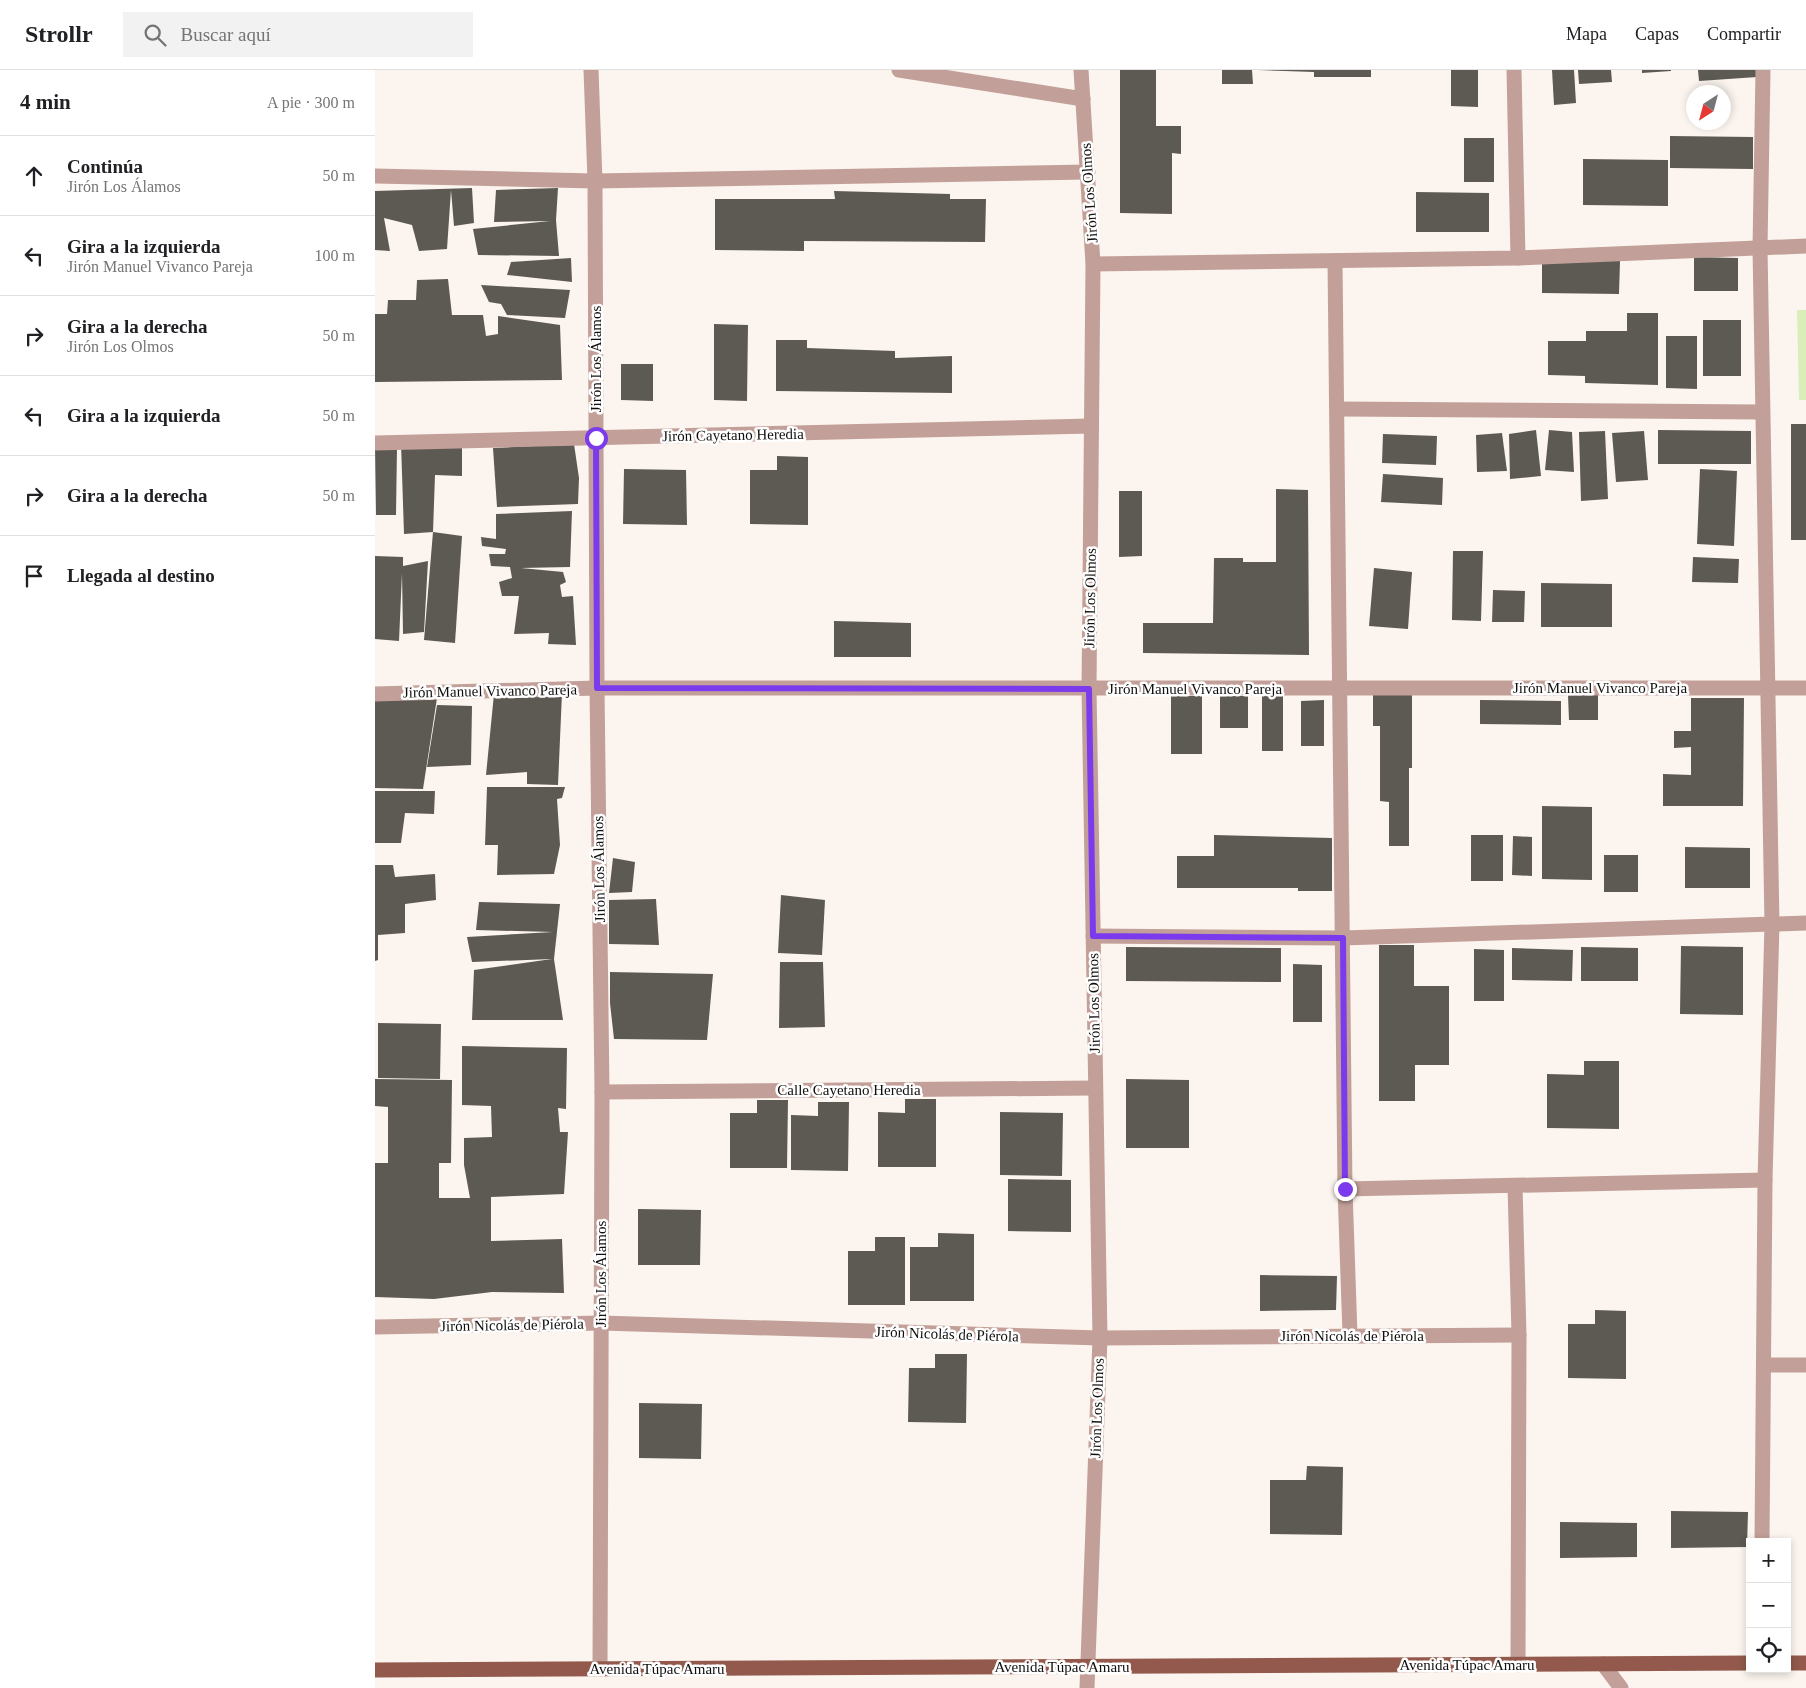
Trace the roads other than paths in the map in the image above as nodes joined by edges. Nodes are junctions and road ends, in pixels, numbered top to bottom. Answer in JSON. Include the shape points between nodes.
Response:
{"nodes":[{"id":1,"x":591,"y":70,"type":"edge"},
{"id":2,"x":899,"y":70,"type":"edge"},
{"id":3,"x":1081,"y":70,"type":"edge"},
{"id":4,"x":1514,"y":70,"type":"edge"},
{"id":5,"x":1763,"y":70,"type":"edge"},
{"id":6,"x":1083,"y":99,"type":"junction"},
{"id":7,"x":1087,"y":172,"type":"junction"},
{"id":8,"x":375,"y":176,"type":"edge"},
{"id":9,"x":595,"y":181,"type":"junction"},
{"id":10,"x":1806,"y":246,"type":"edge"},
{"id":11,"x":1760,"y":248,"type":"junction"},
{"id":12,"x":1518,"y":258,"type":"junction"},
{"id":13,"x":1335,"y":260,"type":"junction"},
{"id":14,"x":1093,"y":264,"type":"junction"},
{"id":15,"x":1339,"y":409,"type":"junction"},
{"id":16,"x":1762,"y":412,"type":"junction"},
{"id":17,"x":1091,"y":426,"type":"junction"},
{"id":18,"x":596,"y":438,"type":"junction"},
{"id":19,"x":375,"y":443,"type":"edge"},
{"id":20,"x":597,"y":688,"type":"junction"},
{"id":21,"x":1339,"y":688,"type":"junction"},
{"id":22,"x":1767,"y":688,"type":"junction"},
{"id":23,"x":1806,"y":688,"type":"edge"},
{"id":24,"x":1089,"y":689,"type":"junction"},
{"id":25,"x":375,"y":694,"type":"edge"},
{"id":26,"x":1806,"y":923,"type":"edge"},
{"id":27,"x":1772,"y":924,"type":"junction"},
{"id":28,"x":1093,"y":936,"type":"junction"},
{"id":29,"x":1343,"y":938,"type":"junction"},
{"id":30,"x":1095,"y":1088,"type":"junction"},
{"id":31,"x":602,"y":1092,"type":"junction"},
{"id":32,"x":1765,"y":1180,"type":"junction"},
{"id":33,"x":1515,"y":1186,"type":"junction"},
{"id":34,"x":1345,"y":1189,"type":"junction"},
{"id":35,"x":601,"y":1323,"type":"junction"},
{"id":36,"x":375,"y":1327,"type":"edge"},
{"id":37,"x":1350,"y":1335,"type":"junction"},
{"id":38,"x":1519,"y":1335,"type":"junction"},
{"id":39,"x":1100,"y":1338,"type":"junction"},
{"id":40,"x":1763,"y":1365,"type":"junction"},
{"id":41,"x":1806,"y":1365,"type":"edge"},
{"id":42,"x":1763,"y":1538,"type":"edge"},
{"id":43,"x":1746,"y":1663,"type":"edge"},
{"id":44,"x":1791,"y":1663,"type":"edge"},
{"id":45,"x":1806,"y":1663,"type":"edge"},
{"id":46,"x":1518,"y":1664,"type":"junction"},
{"id":47,"x":1603,"y":1664,"type":"junction"},
{"id":48,"x":1088,"y":1666,"type":"junction"},
{"id":49,"x":600,"y":1669,"type":"junction"},
{"id":50,"x":375,"y":1670,"type":"edge"},
{"id":51,"x":1087,"y":1688,"type":"edge"},
{"id":52,"x":1621,"y":1688,"type":"edge"}],
"edges":[{"from":1,"to":9,"type":"street","name":"Jirón Los Álamos"},
{"from":2,"to":6,"type":"street"},
{"from":3,"to":6,"type":"street","name":"Jirón Los Olmos"},
{"from":4,"to":12,"type":"street"},
{"from":5,"to":11,"type":"street"},
{"from":6,"to":7,"type":"street","name":"Jirón Los Olmos"},
{"from":7,"to":9,"type":"street"},
{"from":7,"to":14,"type":"street","name":"Jirón Los Olmos"},
{"from":8,"to":9,"type":"street"},
{"from":9,"to":18,"type":"street","name":"Jirón Los Álamos"},
{"from":10,"to":11,"type":"street"},
{"from":11,"to":12,"type":"street"},
{"from":11,"to":16,"type":"street"},
{"from":12,"to":13,"type":"street"},
{"from":13,"to":14,"type":"street"},
{"from":13,"to":15,"type":"street"},
{"from":14,"to":17,"type":"street","name":"Jirón Los Olmos"},
{"from":15,"to":16,"type":"street"},
{"from":15,"to":21,"type":"street"},
{"from":16,"to":22,"type":"street"},
{"from":17,"to":18,"type":"street","name":"Jirón Cayetano Heredia"},
{"from":17,"to":24,"type":"street","name":"Jirón Los Olmos"},
{"from":18,"to":19,"type":"street","name":"Jirón Cayetano Heredia"},
{"from":18,"to":20,"type":"street","name":"Jirón Los Álamos"},
{"from":20,"to":24,"type":"street","name":"Jirón Manuel Vivanco Pareja"},
{"from":20,"to":25,"type":"street","name":"Jirón Manuel Vivanco Pareja"},
{"from":20,"to":31,"type":"street","name":"Jirón Los Álamos"},
{"from":21,"to":22,"type":"street","name":"Jirón Manuel Vivanco Pareja"},
{"from":21,"to":24,"type":"street","name":"Jirón Manuel Vivanco Pareja"},
{"from":21,"to":29,"type":"street"},
{"from":22,"to":23,"type":"street","name":"Jirón Manuel Vivanco Pareja"},
{"from":22,"to":27,"type":"street"},
{"from":24,"to":28,"type":"street","name":"Jirón Los Olmos"},
{"from":26,"to":27,"type":"street"},
{"from":27,"to":29,"type":"street"},
{"from":27,"to":32,"type":"street"},
{"from":28,"to":29,"type":"street"},
{"from":28,"to":30,"type":"street","name":"Jirón Los Olmos"},
{"from":29,"to":34,"type":"street"},
{"from":30,"to":31,"type":"street","name":"Calle Cayetano Heredia"},
{"from":30,"to":39,"type":"street","name":"Jirón Los Olmos"},
{"from":31,"to":35,"type":"street","name":"Jirón Los Álamos"},
{"from":32,"to":33,"type":"street"},
{"from":32,"to":40,"type":"street"},
{"from":33,"to":34,"type":"street"},
{"from":33,"to":38,"type":"street"},
{"from":34,"to":37,"type":"street"},
{"from":35,"to":36,"type":"street","name":"Jirón Nicolás de Piérola"},
{"from":35,"to":39,"type":"street","name":"Jirón Nicolás de Piérola"},
{"from":35,"to":49,"type":"street","name":"Jirón Los Álamos"},
{"from":37,"to":38,"type":"street","name":"Jirón Nicolás de Piérola"},
{"from":37,"to":39,"type":"street","name":"Jirón Nicolás de Piérola"},
{"from":38,"to":46,"type":"street"},
{"from":39,"to":48,"type":"street","name":"Jirón Los Olmos"},
{"from":40,"to":41,"type":"street"},
{"from":40,"to":42,"type":"street"},
{"from":43,"to":47,"type":"main road","name":"Avenida Túpac Amaru"},
{"from":44,"to":45,"type":"main road"},
{"from":46,"to":47,"type":"main road","name":"Avenida Túpac Amaru"},
{"from":46,"to":48,"type":"main road","name":"Avenida Túpac Amaru"},
{"from":47,"to":52,"type":"street"},
{"from":48,"to":49,"type":"main road","name":"Avenida Túpac Amaru"},
{"from":48,"to":51,"type":"street","name":"Jirón Los Olmos"},
{"from":49,"to":50,"type":"main road","name":"Avenida Túpac Amaru"}]}
